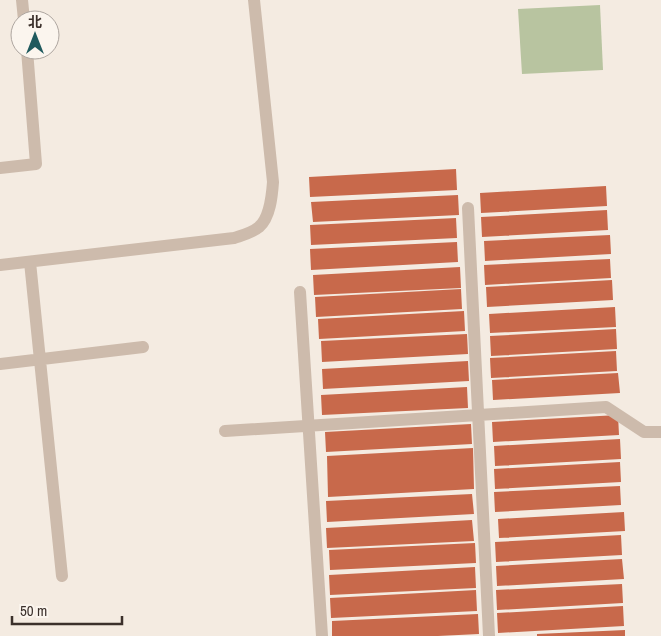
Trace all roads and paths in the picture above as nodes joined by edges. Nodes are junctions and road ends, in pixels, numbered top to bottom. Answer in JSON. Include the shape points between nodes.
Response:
{"nodes":[{"id":1,"x":254,"y":0,"type":"edge"},
{"id":2,"x":28,"y":60,"type":"edge"},
{"id":3,"x":0,"y":168,"type":"edge"},
{"id":4,"x":468,"y":208,"type":"dead end"},
{"id":5,"x":30,"y":262,"type":"junction"},
{"id":6,"x":0,"y":265,"type":"edge"},
{"id":7,"x":300,"y":292,"type":"dead end"},
{"id":8,"x":143,"y":347,"type":"dead end"},
{"id":9,"x":40,"y":359,"type":"junction"},
{"id":10,"x":0,"y":364,"type":"edge"},
{"id":11,"x":478,"y":415,"type":"junction"},
{"id":12,"x":309,"y":426,"type":"junction"},
{"id":13,"x":225,"y":431,"type":"dead end"},
{"id":14,"x":661,"y":432,"type":"edge"},
{"id":15,"x":62,"y":576,"type":"dead end"},
{"id":16,"x":322,"y":636,"type":"edge"},
{"id":17,"x":489,"y":636,"type":"edge"}],
"edges":[{"from":1,"to":5,"type":"street","via":[[273,182],[272,200],[261,226],[234,238]]},
{"from":2,"to":3,"type":"street","via":[[36,164]]},
{"from":4,"to":11,"type":"street"},
{"from":5,"to":6,"type":"street"},
{"from":5,"to":9,"type":"street"},
{"from":7,"to":12,"type":"street"},
{"from":8,"to":9,"type":"street"},
{"from":9,"to":10,"type":"street"},
{"from":9,"to":15,"type":"street"},
{"from":11,"to":12,"type":"street"},
{"from":11,"to":14,"type":"street","via":[[606,407],[644,432]]},
{"from":11,"to":17,"type":"street"},
{"from":12,"to":13,"type":"street"},
{"from":12,"to":16,"type":"street"}]}
